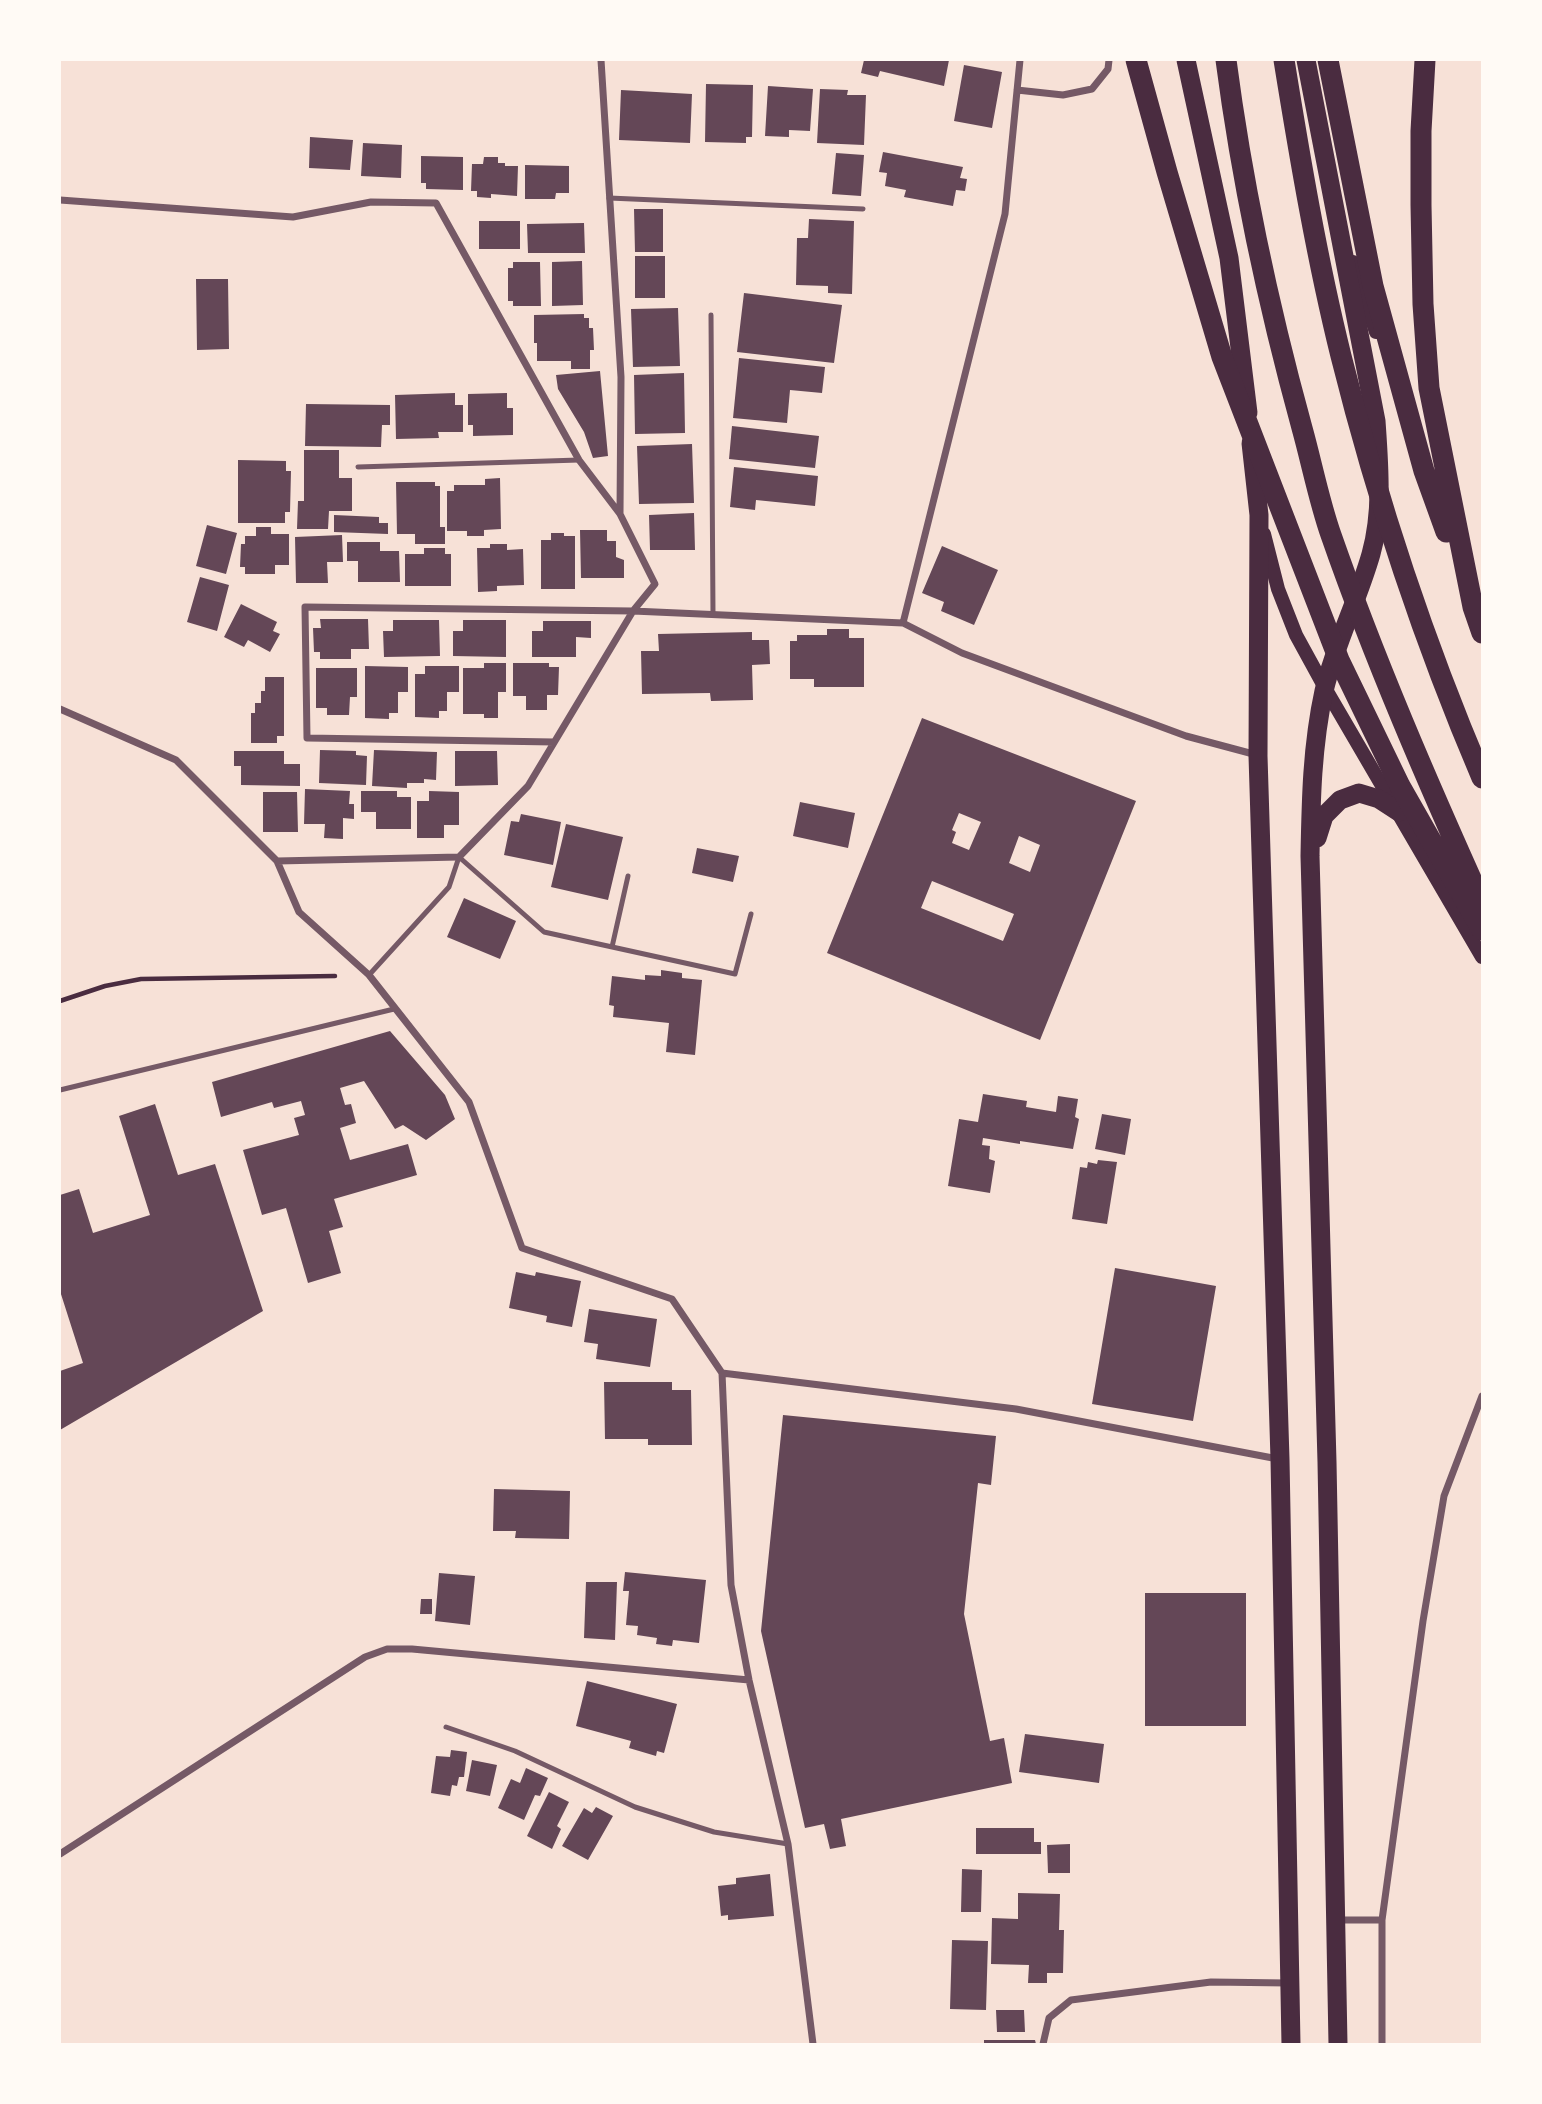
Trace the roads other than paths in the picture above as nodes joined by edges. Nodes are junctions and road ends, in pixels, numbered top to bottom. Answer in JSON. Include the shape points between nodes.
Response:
{"nodes":[{"id":1,"x":601,"y":60,"type":"edge"},
{"id":2,"x":1020,"y":60,"type":"edge"},
{"id":3,"x":1109,"y":60,"type":"edge"},
{"id":4,"x":1136,"y":60,"type":"edge"},
{"id":5,"x":1186,"y":60,"type":"edge"},
{"id":6,"x":1226,"y":60,"type":"edge"},
{"id":7,"x":1284,"y":60,"type":"edge"},
{"id":8,"x":1306,"y":60,"type":"edge"},
{"id":9,"x":1328,"y":60,"type":"edge"},
{"id":10,"x":1425,"y":60,"type":"edge"},
{"id":11,"x":1017,"y":90,"type":"junction"},
{"id":12,"x":609,"y":198,"type":"junction"},
{"id":13,"x":60,"y":200,"type":"edge"},
{"id":14,"x":1334,"y":204,"type":"junction"},
{"id":15,"x":863,"y":209,"type":"dead end"},
{"id":16,"x":711,"y":315,"type":"dead end"},
{"id":17,"x":579,"y":460,"type":"junction"},
{"id":18,"x":358,"y":467,"type":"dead end"},
{"id":19,"x":620,"y":514,"type":"junction"},
{"id":20,"x":1259,"y":515,"type":"junction"},
{"id":21,"x":1478,"y":601,"type":"edge"},
{"id":22,"x":633,"y":611,"type":"junction"},
{"id":23,"x":713,"y":614,"type":"junction"},
{"id":24,"x":903,"y":624,"type":"junction"},
{"id":25,"x":1482,"y":633,"type":"edge"},
{"id":26,"x":1325,"y":688,"type":"junction"},
{"id":27,"x":60,"y":709,"type":"edge"},
{"id":28,"x":554,"y":743,"type":"junction"},
{"id":29,"x":1258,"y":756,"type":"junction"},
{"id":30,"x":1482,"y":778,"type":"edge"},
{"id":31,"x":1399,"y":811,"type":"junction"},
{"id":32,"x":1310,"y":856,"type":"junction"},
{"id":33,"x":459,"y":857,"type":"junction"},
{"id":34,"x":277,"y":861,"type":"junction"},
{"id":35,"x":628,"y":876,"type":"dead end"},
{"id":36,"x":1482,"y":903,"type":"edge"},
{"id":37,"x":751,"y":914,"type":"dead end"},
{"id":38,"x":1482,"y":930,"type":"edge"},
{"id":39,"x":612,"y":947,"type":"junction"},
{"id":40,"x":1482,"y":957,"type":"edge"},
{"id":41,"x":369,"y":975,"type":"junction"},
{"id":42,"x":394,"y":1009,"type":"junction"},
{"id":43,"x":60,"y":1090,"type":"edge"},
{"id":44,"x":722,"y":1373,"type":"junction"},
{"id":45,"x":1482,"y":1396,"type":"edge"},
{"id":46,"x":1280,"y":1459,"type":"junction"},
{"id":47,"x":749,"y":1680,"type":"junction"},
{"id":48,"x":446,"y":1727,"type":"dead end"},
{"id":49,"x":788,"y":1844,"type":"junction"},
{"id":50,"x":60,"y":1854,"type":"edge"},
{"id":51,"x":1335,"y":1920,"type":"junction"},
{"id":52,"x":1382,"y":1920,"type":"junction"},
{"id":53,"x":1289,"y":1983,"type":"junction"},
{"id":54,"x":813,"y":2045,"type":"edge"},
{"id":55,"x":1043,"y":2045,"type":"edge"},
{"id":56,"x":1291,"y":2045,"type":"edge"},
{"id":57,"x":1338,"y":2045,"type":"edge"},
{"id":58,"x":1382,"y":2045,"type":"edge"}],
"edges":[{"from":1,"to":12,"type":"street"},
{"from":2,"to":11,"type":"street"},
{"from":3,"to":11,"type":"street","via":[[1108,69],[1092,89],[1063,95]]},
{"from":4,"to":38,"type":"highway","via":[[1222,357],[1339,660],[1401,786]]},
{"from":5,"to":20,"type":"highway","via":[[1229,258]]},
{"from":6,"to":36,"type":"highway","via":[[1280,349],[1331,533],[1418,760]]},
{"from":7,"to":30,"type":"highway","via":[[1341,355],[1436,664]]},
{"from":8,"to":14,"type":"highway"},
{"from":9,"to":21,"type":"highway","via":[[1373,286],[1424,471]]},
{"from":10,"to":21,"type":"highway","via":[[1421,205],[1429,388]]},
{"from":11,"to":24,"type":"street","via":[[1005,214]]},
{"from":12,"to":15,"type":"lane"},
{"from":12,"to":19,"type":"street","via":[[621,377]]},
{"from":13,"to":17,"type":"street","via":[[293,217],[371,202],[436,204]]},
{"from":14,"to":21,"type":"main road","via":[[1379,342]]},
{"from":14,"to":26,"type":"highway","via":[[1376,421],[1378,518],[1372,553]]},
{"from":16,"to":23,"type":"lane"},
{"from":17,"to":18,"type":"lane"},
{"from":17,"to":19,"type":"street"},
{"from":19,"to":22,"type":"street","via":[[655,584]]},
{"from":20,"to":26,"type":"main road","via":[[1278,589]]},
{"from":20,"to":29,"type":"highway"},
{"from":21,"to":25,"type":"highway"},
{"from":22,"to":23,"type":"street"},
{"from":22,"to":28,"type":"street"},
{"from":22,"to":28,"type":"street","via":[[305,607],[307,738]]},
{"from":23,"to":24,"type":"street"},
{"from":24,"to":29,"type":"street","via":[[962,653],[1173,732]]},
{"from":26,"to":31,"type":"main road"},
{"from":26,"to":32,"type":"highway","via":[[1315,735]]},
{"from":27,"to":34,"type":"street","via":[[176,760]]},
{"from":28,"to":33,"type":"street","via":[[528,786]]},
{"from":29,"to":46,"type":"highway"},
{"from":31,"to":32,"type":"highway","via":[[1359,793],[1340,800],[1324,816]]},
{"from":31,"to":40,"type":"main road"},
{"from":32,"to":51,"type":"highway"},
{"from":33,"to":34,"type":"street"},
{"from":33,"to":39,"type":"lane","via":[[544,932]]},
{"from":33,"to":41,"type":"lane","via":[[449,887]]},
{"from":34,"to":41,"type":"street","via":[[299,912]]},
{"from":35,"to":39,"type":"lane"},
{"from":37,"to":39,"type":"lane","via":[[735,974]]},
{"from":41,"to":42,"type":"street"},
{"from":42,"to":43,"type":"lane"},
{"from":42,"to":44,"type":"street","via":[[469,1102],[522,1248],[672,1299]]},
{"from":44,"to":46,"type":"street","via":[[1016,1409]]},
{"from":44,"to":47,"type":"street","via":[[731,1586]]},
{"from":45,"to":52,"type":"street","via":[[1444,1496]]},
{"from":46,"to":53,"type":"highway"},
{"from":47,"to":49,"type":"street"},
{"from":47,"to":50,"type":"street","via":[[387,1649],[365,1657]]},
{"from":48,"to":49,"type":"lane","via":[[515,1751],[635,1807],[714,1832]]},
{"from":49,"to":54,"type":"street"},
{"from":51,"to":52,"type":"street"},
{"from":51,"to":57,"type":"highway"},
{"from":52,"to":58,"type":"street"},
{"from":53,"to":55,"type":"street","via":[[1211,1982],[1071,2000],[1049,2018]]},
{"from":53,"to":56,"type":"highway"}]}
